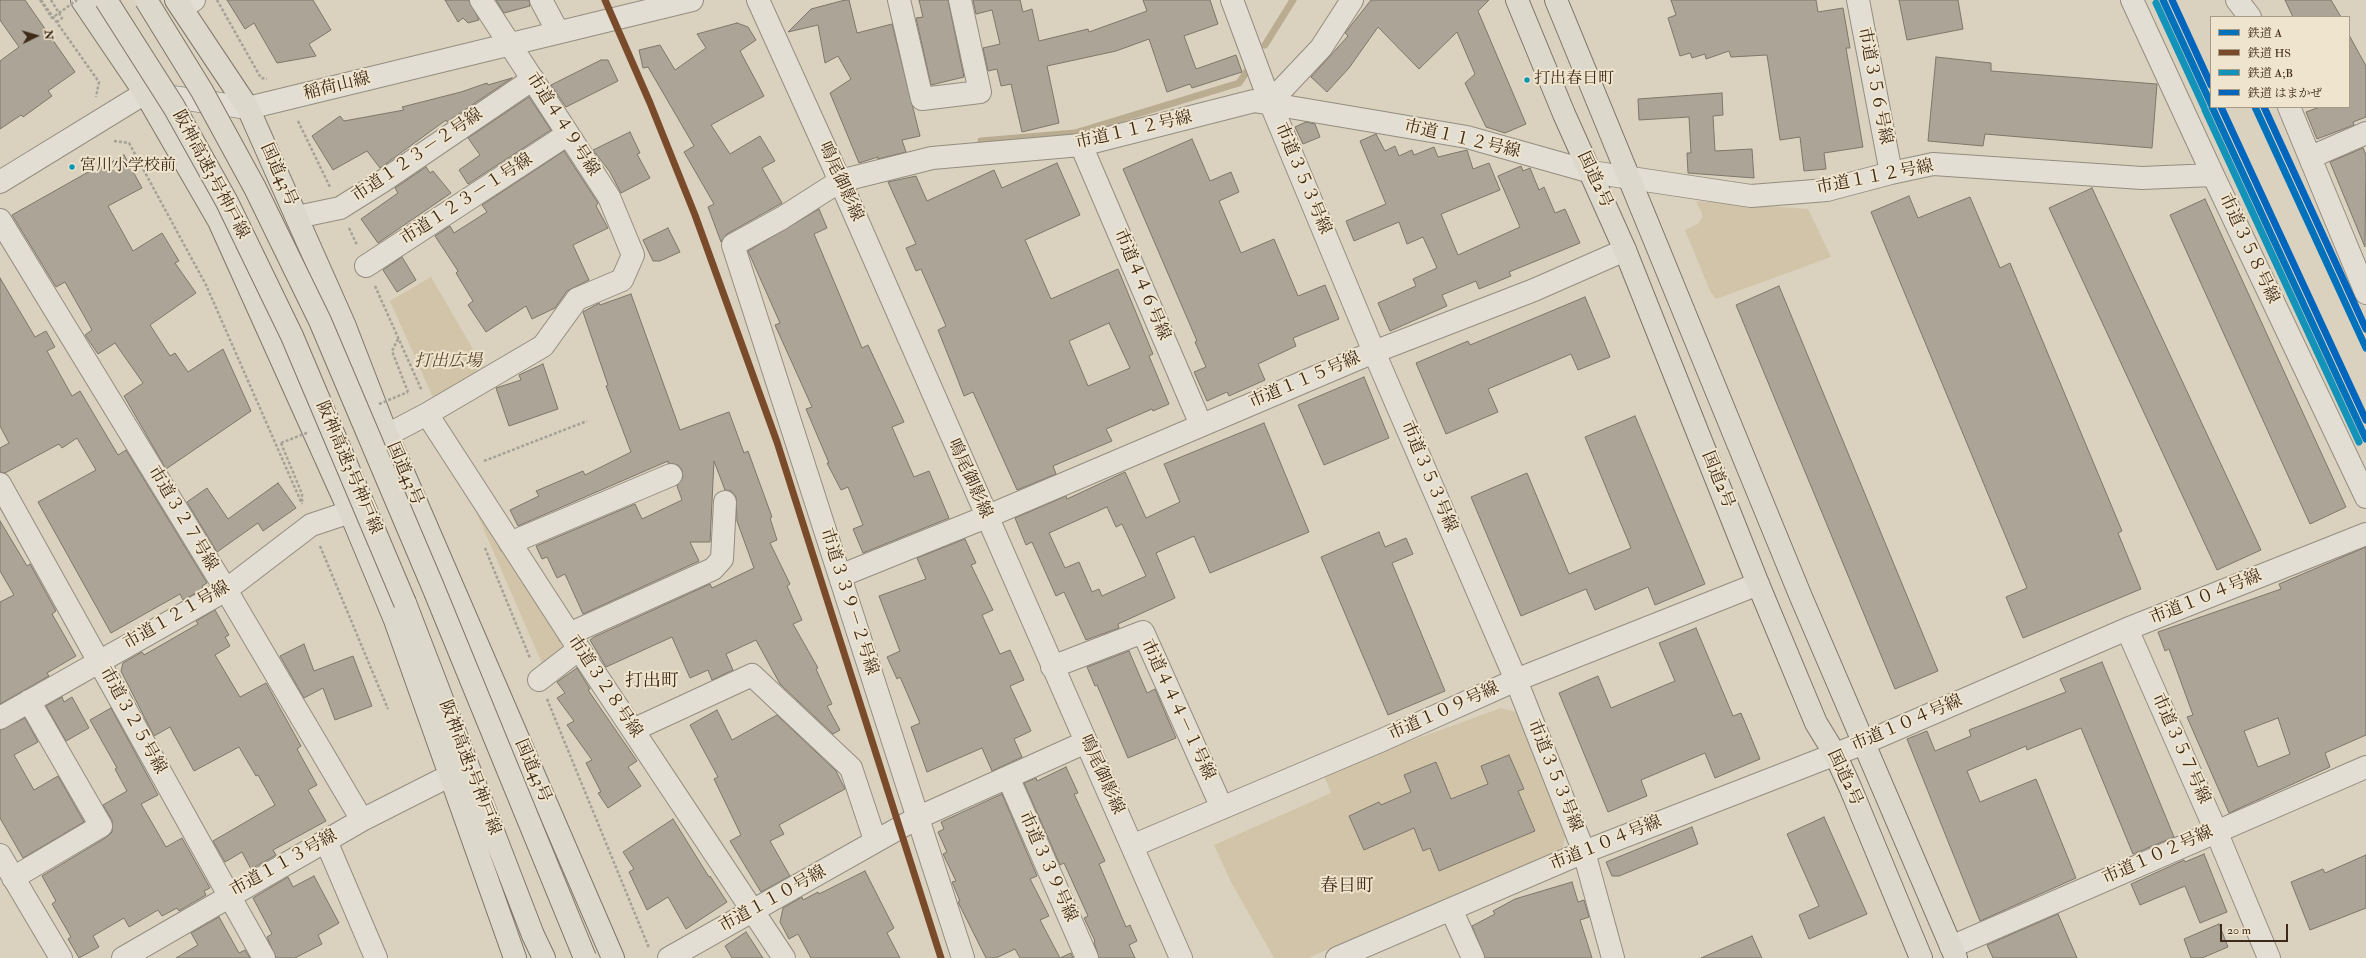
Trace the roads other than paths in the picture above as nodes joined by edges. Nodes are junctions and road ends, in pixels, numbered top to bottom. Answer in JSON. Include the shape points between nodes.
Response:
{"nodes":[{"id":1,"x":82,"y":0,"type":"edge"},
{"id":2,"x":106,"y":0,"type":"edge"},
{"id":3,"x":146,"y":0,"type":"edge"},
{"id":4,"x":481,"y":0,"type":"edge"},
{"id":5,"x":542,"y":0,"type":"edge"},
{"id":6,"x":692,"y":0,"type":"edge"},
{"id":7,"x":758,"y":0,"type":"edge"},
{"id":8,"x":899,"y":0,"type":"edge"},
{"id":9,"x":960,"y":0,"type":"edge"},
{"id":10,"x":1232,"y":0,"type":"edge"},
{"id":11,"x":1352,"y":0,"type":"edge"},
{"id":12,"x":1517,"y":0,"type":"edge"},
{"id":13,"x":1556,"y":0,"type":"edge"},
{"id":14,"x":1858,"y":0,"type":"edge"},
{"id":15,"x":2132,"y":0,"type":"edge"},
{"id":16,"x":2237,"y":0,"type":"edge"},
{"id":17,"x":184,"y":3,"type":"edge"},
{"id":18,"x":2249,"y":16,"type":"edge"},
{"id":19,"x":558,"y":32,"type":"junction"},
{"id":20,"x":510,"y":44,"type":"junction"},
{"id":21,"x":533,"y":79,"type":"junction"},
{"id":22,"x":145,"y":93,"type":"junction"},
{"id":23,"x":1270,"y":102,"type":"junction"},
{"id":24,"x":248,"y":108,"type":"junction"},
{"id":25,"x":2289,"y":108,"type":"edge"},
{"id":26,"x":2366,"y":133,"type":"edge"},
{"id":27,"x":568,"y":134,"type":"junction"},
{"id":28,"x":1080,"y":145,"type":"junction"},
{"id":29,"x":2311,"y":157,"type":"junction"},
{"id":30,"x":1591,"y":172,"type":"junction"},
{"id":31,"x":1890,"y":173,"type":"junction"},
{"id":32,"x":2213,"y":175,"type":"junction"},
{"id":33,"x":1630,"y":179,"type":"junction"},
{"id":34,"x":0,"y":182,"type":"edge"},
{"id":35,"x":840,"y":182,"type":"junction"},
{"id":36,"x":297,"y":217,"type":"junction"},
{"id":37,"x":0,"y":220,"type":"edge"},
{"id":38,"x":733,"y":246,"type":"joint"},
{"id":39,"x":1625,"y":250,"type":"junction"},
{"id":40,"x":366,"y":266,"type":"dead end"},
{"id":41,"x":2366,"y":293,"type":"edge"},
{"id":42,"x":1374,"y":352,"type":"junction"},
{"id":43,"x":427,"y":414,"type":"junction"},
{"id":44,"x":1201,"y":426,"type":"junction"},
{"id":45,"x":387,"y":435,"type":"junction"},
{"id":46,"x":671,"y":475,"type":"dead end"},
{"id":47,"x":0,"y":484,"type":"edge"},
{"id":48,"x":2366,"y":497,"type":"edge"},
{"id":49,"x":725,"y":502,"type":"dead end"},
{"id":50,"x":350,"y":512,"type":"junction"},
{"id":51,"x":986,"y":517,"type":"junction"},
{"id":52,"x":2366,"y":534,"type":"edge"},
{"id":53,"x":510,"y":543,"type":"junction"},
{"id":54,"x":840,"y":576,"type":"junction"},
{"id":55,"x":1758,"y":584,"type":"junction"},
{"id":56,"x":226,"y":590,"type":"junction"},
{"id":57,"x":2128,"y":629,"type":"junction"},
{"id":58,"x":574,"y":641,"type":"junction"},
{"id":59,"x":99,"y":661,"type":"junction"},
{"id":60,"x":1052,"y":667,"type":"junction"},
{"id":61,"x":539,"y":680,"type":"road end"},
{"id":62,"x":1516,"y":680,"type":"junction"},
{"id":63,"x":29,"y":701,"type":"junction"},
{"id":64,"x":0,"y":718,"type":"edge"},
{"id":65,"x":633,"y":730,"type":"junction"},
{"id":66,"x":1086,"y":742,"type":"junction"},
{"id":67,"x":1864,"y":743,"type":"junction"},
{"id":68,"x":1835,"y":754,"type":"junction"},
{"id":69,"x":2366,"y":767,"type":"edge"},
{"id":70,"x":449,"y":776,"type":"junction"},
{"id":71,"x":1008,"y":777,"type":"junction"},
{"id":72,"x":1222,"y":808,"type":"junction"},
{"id":73,"x":917,"y":818,"type":"junction"},
{"id":74,"x":362,"y":820,"type":"junction"},
{"id":75,"x":2216,"y":830,"type":"junction"},
{"id":76,"x":876,"y":840,"type":"junction"},
{"id":77,"x":326,"y":841,"type":"junction"},
{"id":78,"x":1132,"y":846,"type":"junction"},
{"id":79,"x":1584,"y":852,"type":"junction"},
{"id":80,"x":0,"y":855,"type":"edge"},
{"id":81,"x":13,"y":878,"type":"junction"},
{"id":82,"x":229,"y":895,"type":"junction"},
{"id":83,"x":754,"y":909,"type":"junction"},
{"id":84,"x":1452,"y":909,"type":"junction"},
{"id":85,"x":1953,"y":952,"type":"edge"},
{"id":86,"x":660,"y":954,"type":"edge"},
{"id":87,"x":61,"y":958,"type":"edge"},
{"id":88,"x":123,"y":958,"type":"edge"},
{"id":89,"x":264,"y":958,"type":"edge"},
{"id":90,"x":376,"y":958,"type":"edge"},
{"id":91,"x":515,"y":958,"type":"edge"},
{"id":92,"x":544,"y":958,"type":"edge"},
{"id":93,"x":586,"y":958,"type":"edge"},
{"id":94,"x":613,"y":958,"type":"edge"},
{"id":95,"x":784,"y":958,"type":"edge"},
{"id":96,"x":963,"y":958,"type":"edge"},
{"id":97,"x":1087,"y":958,"type":"edge"},
{"id":98,"x":1181,"y":958,"type":"edge"},
{"id":99,"x":1337,"y":958,"type":"edge"},
{"id":100,"x":1473,"y":958,"type":"edge"},
{"id":101,"x":1613,"y":958,"type":"edge"},
{"id":102,"x":1920,"y":958,"type":"edge"},
{"id":103,"x":2269,"y":958,"type":"edge"}],
"edges":[{"from":1,"to":22,"type":"highway"},
{"from":2,"to":92,"type":"highway","name":"阪神高速3号神戸線","bridge":true,"via":[[174,107],[227,202],[292,336],[405,603]]},
{"from":3,"to":93,"type":"highway","name":"阪神高速3号神戸線","bridge":true,"via":[[202,91],[255,188],[320,321]]},
{"from":4,"to":20,"type":"street","name":"市道４４９号線"},
{"from":5,"to":19,"type":"street"},
{"from":6,"to":19,"type":"street","name":"稲荷山線"},
{"from":7,"to":35,"type":"street","name":"鳴尾御影線"},
{"from":8,"to":9,"type":"street","via":[[922,98],[980,92]]},
{"from":10,"to":23,"type":"street","name":"市道３５３号線"},
{"from":11,"to":23,"type":"street","via":[[1321,48]]},
{"from":12,"to":30,"type":"highway","name":"国道2号"},
{"from":13,"to":33,"type":"highway","name":"国道2号"},
{"from":14,"to":31,"type":"street","name":"市道３５６号線"},
{"from":15,"to":32,"type":"street","name":"市道３５８号線"},
{"from":16,"to":18,"type":"street"},
{"from":17,"to":24,"type":"highway","name":"国道43号"},
{"from":19,"to":20,"type":"street","name":"稲荷山線"},
{"from":20,"to":21,"type":"street","name":"市道４４９号線"},
{"from":20,"to":24,"type":"street","name":"稲荷山線"},
{"from":21,"to":27,"type":"street","name":"市道４４９号線"},
{"from":21,"to":36,"type":"street","name":"市道１２３－２号線","via":[[340,208]]},
{"from":22,"to":24,"type":"street","name":"稲荷山線"},
{"from":22,"to":34,"type":"street"},
{"from":22,"to":50,"type":"highway","via":[[219,221]]},
{"from":23,"to":28,"type":"street","name":"市道１１２号線","via":[[1254,101]]},
{"from":23,"to":30,"type":"street","name":"市道１１２号線","via":[[1467,137]]},
{"from":23,"to":42,"type":"street","name":"市道３５３号線"},
{"from":24,"to":36,"type":"highway","name":"国道43号"},
{"from":25,"to":29,"type":"street"},
{"from":26,"to":29,"type":"street"},
{"from":27,"to":40,"type":"street","name":"市道１２３－１号線"},
{"from":27,"to":43,"type":"street","name":"市道４４９号線","via":[[609,197],[633,255],[622,280],[577,299],[543,346]]},
{"from":28,"to":35,"type":"street","name":"市道１１２号線","via":[[932,158]]},
{"from":28,"to":44,"type":"street","name":"市道４４６号線"},
{"from":29,"to":41,"type":"street"},
{"from":30,"to":33,"type":"street","name":"市道１１２号線"},
{"from":30,"to":39,"type":"highway","name":"国道2号"},
{"from":31,"to":32,"type":"street","name":"市道１１２号線","via":[[1933,164],[2142,178]]},
{"from":31,"to":33,"type":"street","name":"市道１１２号線","via":[[1827,190],[1751,196]]},
{"from":32,"to":48,"type":"street","name":"市道３５８号線"},
{"from":33,"to":67,"type":"highway","name":"国道2号","via":[[1800,596]]},
{"from":35,"to":38,"type":"street","name":"市道１１２号線"},
{"from":35,"to":51,"type":"street","name":"鳴尾御影線"},
{"from":36,"to":45,"type":"highway","name":"国道43号","via":[[344,324]]},
{"from":37,"to":56,"type":"street","name":"市道３２７号線"},
{"from":38,"to":54,"type":"street","name":"市道３３９－２号線"},
{"from":39,"to":42,"type":"street","name":"市道１１５号線","via":[[1534,290]]},
{"from":39,"to":55,"type":"highway","name":"国道2号"},
{"from":42,"to":44,"type":"street","name":"市道１１５号線"},
{"from":42,"to":62,"type":"street","name":"市道３５３号線"},
{"from":43,"to":45,"type":"street"},
{"from":43,"to":53,"type":"street","name":"市道３２８号線"},
{"from":44,"to":51,"type":"street","name":"市道１１５号線"},
{"from":45,"to":94,"type":"highway","name":"国道43号"},
{"from":46,"to":53,"type":"street"},
{"from":47,"to":59,"type":"street","name":"市道３２５号線"},
{"from":49,"to":58,"type":"street","via":[[722,559],[713,569]]},
{"from":50,"to":56,"type":"street","name":"市道１２１号線","via":[[311,525]]},
{"from":50,"to":70,"type":"highway","via":[[395,620]]},
{"from":51,"to":54,"type":"street","name":"市道１１５号線"},
{"from":51,"to":60,"type":"street","name":"鳴尾御影線"},
{"from":52,"to":57,"type":"street","name":"市道１０４号線"},
{"from":53,"to":58,"type":"street","name":"市道３２８号線"},
{"from":54,"to":73,"type":"street","name":"市道３３９－２号線"},
{"from":55,"to":62,"type":"street","name":"市道１０９号線"},
{"from":55,"to":68,"type":"highway","name":"国道2号","via":[[1816,723]]},
{"from":56,"to":59,"type":"street","name":"市道１２１号線"},
{"from":56,"to":74,"type":"street","name":"市道３２７号線"},
{"from":57,"to":67,"type":"street","name":"市道１０４号線"},
{"from":57,"to":75,"type":"street","name":"市道３５７号線"},
{"from":58,"to":61,"type":"street"},
{"from":58,"to":65,"type":"street","name":"市道３２８号線"},
{"from":59,"to":63,"type":"street","name":"市道１２１号線"},
{"from":59,"to":82,"type":"street","name":"市道３２５号線"},
{"from":60,"to":66,"type":"street","name":"鳴尾御影線"},
{"from":60,"to":72,"type":"street","name":"市道４４４－１号線","via":[[1143,632]]},
{"from":62,"to":72,"type":"street","name":"市道１０９号線"},
{"from":62,"to":79,"type":"street","name":"市道３５３号線"},
{"from":63,"to":64,"type":"street","name":"市道１２１号線"},
{"from":63,"to":81,"type":"street","via":[[101,826]]},
{"from":65,"to":76,"type":"street","via":[[752,675],[851,768]]},
{"from":65,"to":83,"type":"street","name":"市道３２８号線"},
{"from":66,"to":71,"type":"street"},
{"from":66,"to":78,"type":"street","name":"鳴尾御影線"},
{"from":67,"to":68,"type":"street","name":"市道１０４号線"},
{"from":67,"to":85,"type":"highway","name":"国道2号"},
{"from":68,"to":79,"type":"street","name":"市道１０４号線"},
{"from":68,"to":102,"type":"highway","name":"国道2号"},
{"from":69,"to":75,"type":"street","name":"市道１０２号線"},
{"from":70,"to":74,"type":"street","name":"市道１１３号線"},
{"from":70,"to":91,"type":"highway"},
{"from":71,"to":73,"type":"street"},
{"from":71,"to":97,"type":"street","name":"市道３３９号線"},
{"from":72,"to":78,"type":"street","name":"市道１０９号線"},
{"from":73,"to":76,"type":"street","name":"市道１１０号線"},
{"from":73,"to":96,"type":"street","name":"市道３３９－２号線"},
{"from":74,"to":77,"type":"street","name":"市道１１３号線"},
{"from":75,"to":85,"type":"street","name":"市道１０２号線"},
{"from":75,"to":103,"type":"street","name":"市道３５７号線"},
{"from":76,"to":83,"type":"street","name":"市道１１０号線","via":[[840,863]]},
{"from":77,"to":82,"type":"street","name":"市道１１３号線"},
{"from":77,"to":90,"type":"street"},
{"from":78,"to":98,"type":"street","name":"鳴尾御影線"},
{"from":79,"to":84,"type":"street","name":"市道１０４号線"},
{"from":79,"to":101,"type":"street","name":"市道３５３号線"},
{"from":80,"to":81,"type":"street"},
{"from":81,"to":87,"type":"street"},
{"from":82,"to":88,"type":"street","name":"市道１１３号線"},
{"from":82,"to":89,"type":"street","name":"市道３２５号線"},
{"from":83,"to":86,"type":"street","name":"市道１１０号線"},
{"from":83,"to":95,"type":"street","name":"市道３２８号線"},
{"from":84,"to":99,"type":"street","name":"市道１０４号線"},
{"from":84,"to":100,"type":"street"}]}
